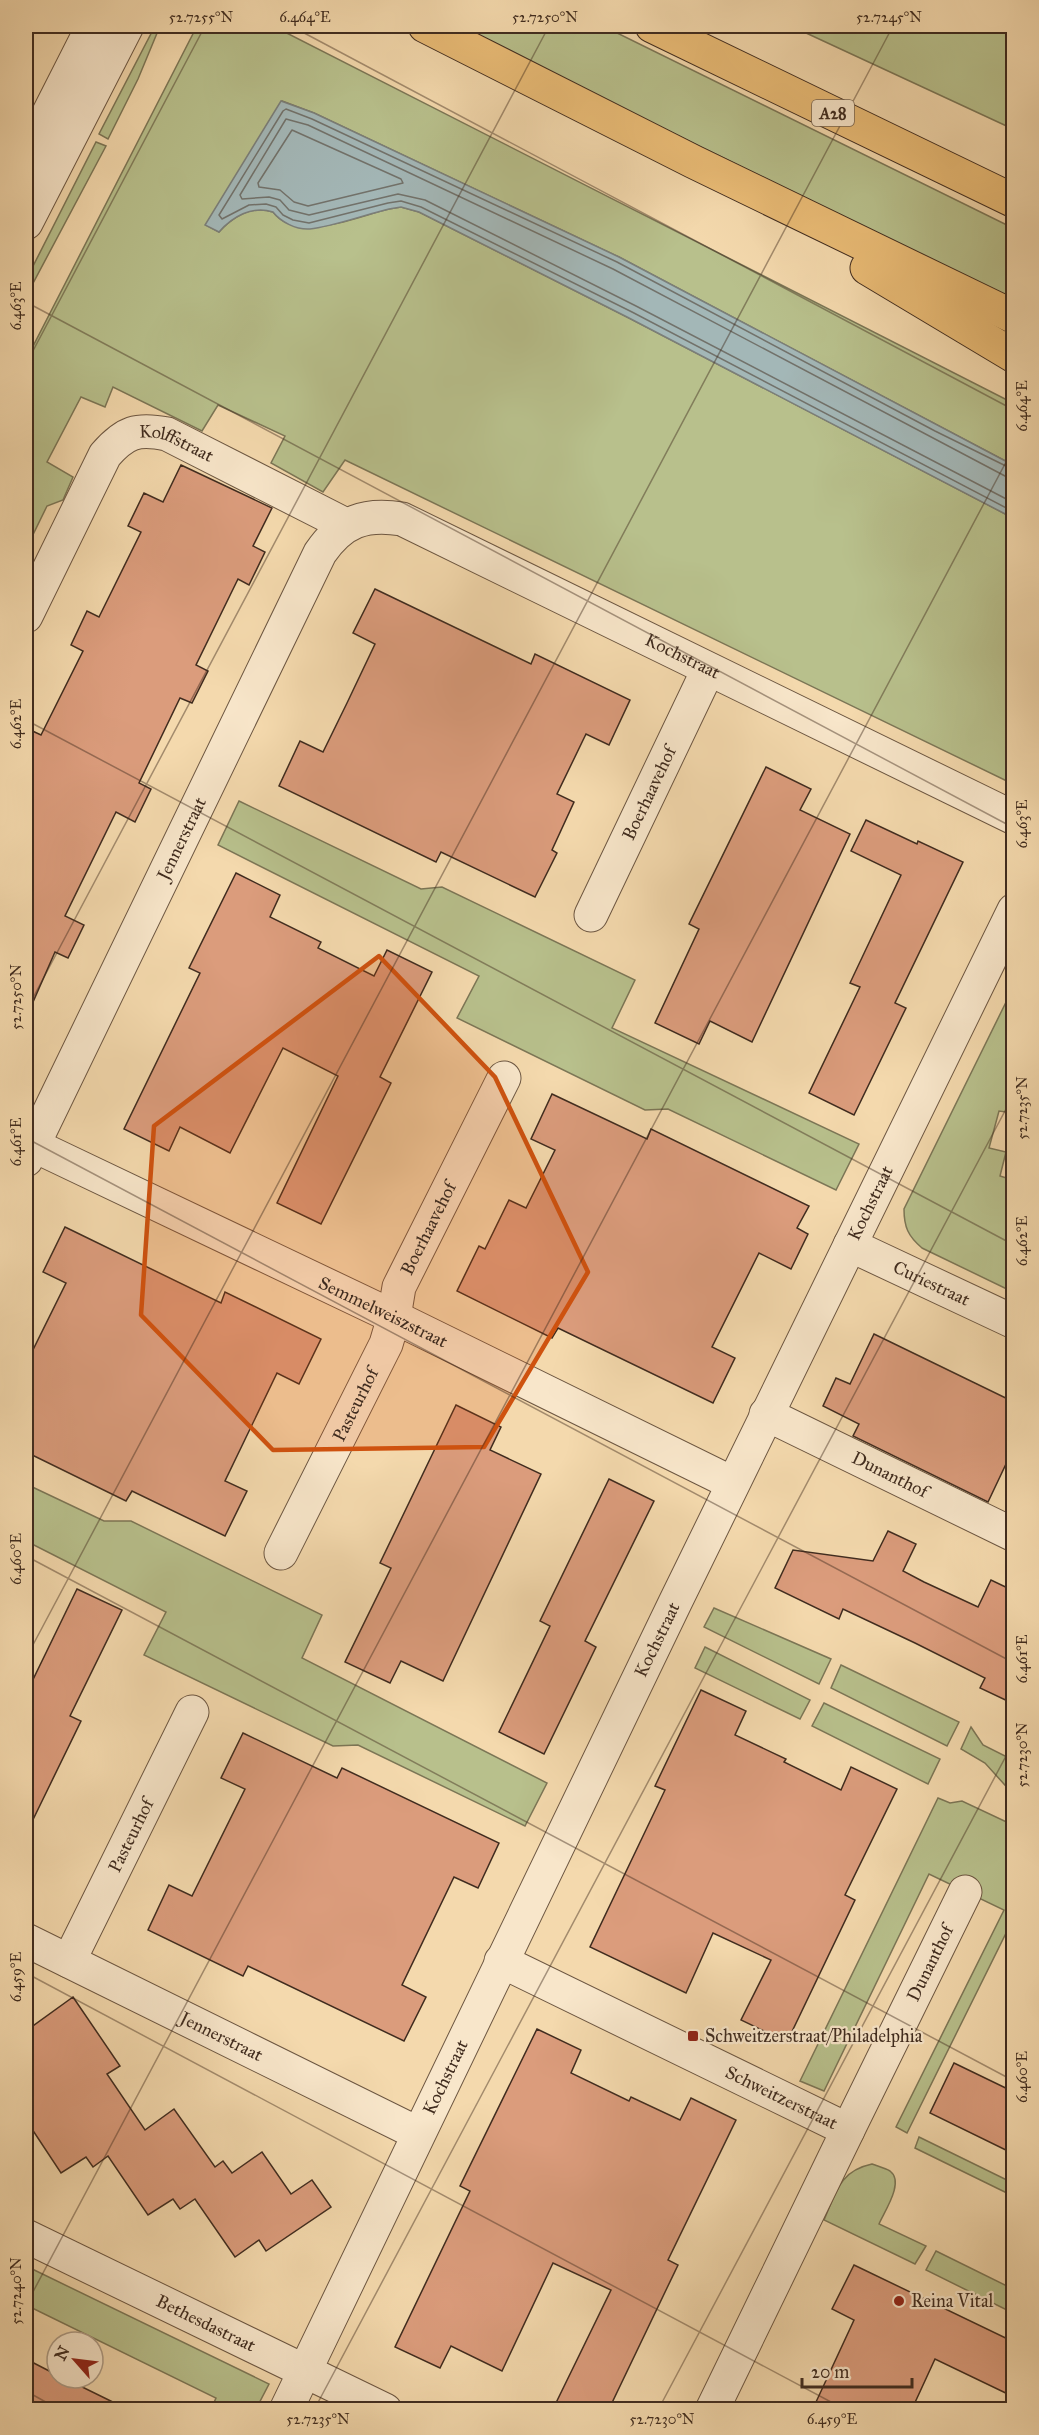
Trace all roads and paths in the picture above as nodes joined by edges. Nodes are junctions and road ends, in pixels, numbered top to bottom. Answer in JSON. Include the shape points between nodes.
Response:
{"nodes":[{"id":1,"x":93,"y":26,"type":"edge"},
{"id":2,"x":127,"y":26,"type":"edge"},
{"id":3,"x":425,"y":26,"type":"edge"},
{"id":4,"x":652,"y":26,"type":"edge"},
{"id":5,"x":26,"y":158,"type":"edge"},
{"id":6,"x":694,"y":162,"type":"junction"},
{"id":7,"x":1014,"y":201,"type":"edge"},
{"id":8,"x":26,"y":223,"type":"edge"},
{"id":9,"x":1014,"y":317,"type":"edge"},
{"id":10,"x":1014,"y":356,"type":"edge"},
{"id":11,"x":346,"y":525,"type":"junction"},
{"id":12,"x":26,"y":616,"type":"edge"},
{"id":13,"x":708,"y":670,"type":"junction"},
{"id":14,"x":1014,"y":818,"type":"edge"},
{"id":15,"x":1014,"y":910,"type":"edge"},
{"id":16,"x":591,"y":915,"type":"dead end"},
{"id":17,"x":504,"y":1078,"type":"dead end"},
{"id":18,"x":29,"y":1152,"type":"edge"},
{"id":19,"x":850,"y":1245,"type":"junction"},
{"id":20,"x":394,"y":1317,"type":"junction"},
{"id":21,"x":1014,"y":1322,"type":"edge"},
{"id":22,"x":766,"y":1413,"type":"junction"},
{"id":23,"x":732,"y":1483,"type":"junction"},
{"id":24,"x":1014,"y":1535,"type":"edge"},
{"id":25,"x":281,"y":1553,"type":"dead end"},
{"id":26,"x":192,"y":1712,"type":"dead end"},
{"id":27,"x":965,"y":1892,"type":"dead end"},
{"id":28,"x":26,"y":1940,"type":"edge"},
{"id":29,"x":69,"y":1961,"type":"junction"},
{"id":30,"x":501,"y":1961,"type":"junction"},
{"id":31,"x":848,"y":2130,"type":"junction"},
{"id":32,"x":417,"y":2133,"type":"junction"},
{"id":33,"x":26,"y":2236,"type":"edge"},
{"id":34,"x":304,"y":2370,"type":"junction"},
{"id":35,"x":286,"y":2409,"type":"edge"},
{"id":36,"x":385,"y":2409,"type":"edge"},
{"id":37,"x":712,"y":2409,"type":"edge"}],
"edges":[{"from":1,"to":5,"type":"street"},
{"from":2,"to":8,"type":"street"},
{"from":3,"to":6,"type":"highway"},
{"from":4,"to":7,"type":"highway","number":"A28"},
{"from":6,"to":9,"type":"highway"},
{"from":6,"to":10,"type":"highway"},
{"from":11,"to":12,"type":"street","name":"Kolffstraat","via":[[167,434],[145,430],[119,439],[105,455]]},
{"from":11,"to":13,"type":"street","name":"Kochstraat","via":[[381,516],[402,519]]},
{"from":11,"to":18,"type":"street","name":"Jennerstraat","via":[[320,553]]},
{"from":13,"to":14,"type":"street","name":"Kochstraat"},
{"from":13,"to":16,"type":"street","name":"Boerhaavehof"},
{"from":15,"to":19,"type":"street","name":"Kochstraat"},
{"from":17,"to":20,"type":"street","name":"Boerhaavehof","via":[[399,1287]]},
{"from":18,"to":20,"type":"street","name":"Semmelweiszstraat"},
{"from":19,"to":21,"type":"street","name":"Curiestraat"},
{"from":19,"to":22,"type":"street","name":"Kochstraat"},
{"from":20,"to":23,"type":"street","name":"Semmelweiszstraat"},
{"from":20,"to":25,"type":"street","name":"Pasteurhof","via":[[386,1344]]},
{"from":22,"to":23,"type":"street","name":"Kochstraat"},
{"from":22,"to":24,"type":"street","name":"Dunanthof"},
{"from":23,"to":30,"type":"street","name":"Kochstraat"},
{"from":26,"to":29,"type":"street","name":"Pasteurhof"},
{"from":27,"to":31,"type":"street","name":"Dunanthof"},
{"from":28,"to":29,"type":"street","name":"Jennerstraat"},
{"from":29,"to":32,"type":"street","name":"Jennerstraat"},
{"from":30,"to":31,"type":"street","name":"Schweitzerstraat"},
{"from":30,"to":32,"type":"street","name":"Kochstraat"},
{"from":31,"to":37,"type":"street","name":"Schweitzerstraat"},
{"from":32,"to":34,"type":"street","name":"Kochstraat"},
{"from":33,"to":34,"type":"street","name":"Bethesdastraat"},
{"from":34,"to":35,"type":"street","name":"Kochstraat"},
{"from":34,"to":36,"type":"street","name":"Bethesdastraat"}]}
